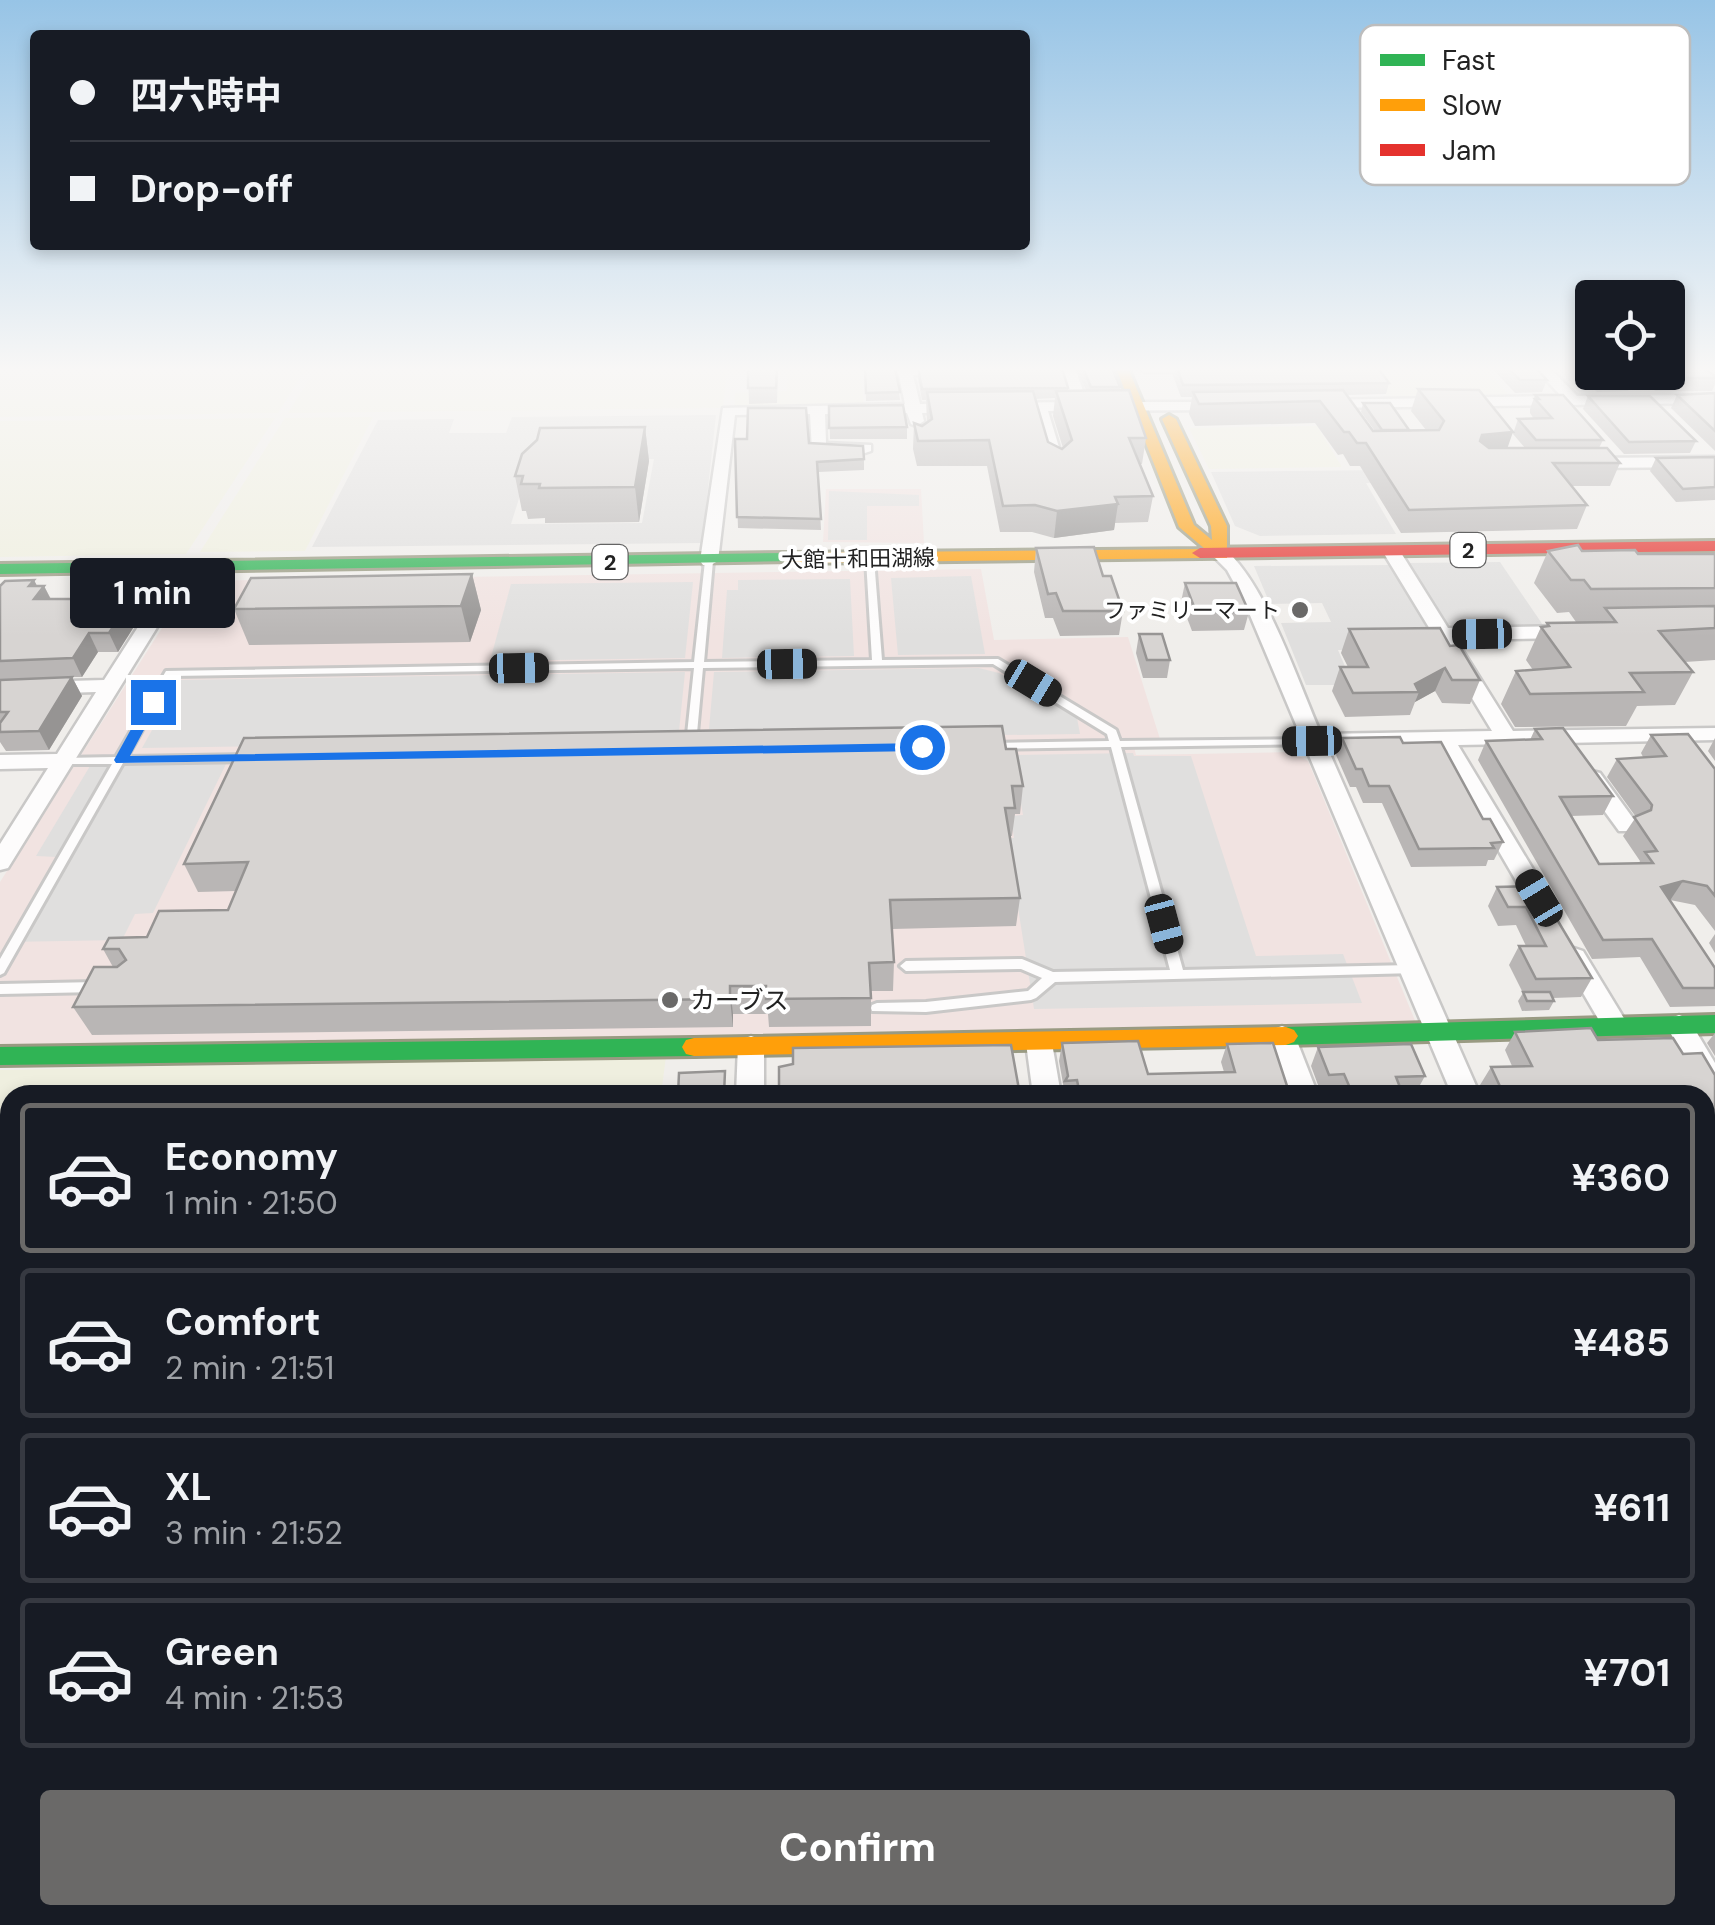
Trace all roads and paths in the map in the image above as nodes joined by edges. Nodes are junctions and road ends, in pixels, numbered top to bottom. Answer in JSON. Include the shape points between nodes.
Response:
{"nodes":[{"id":1,"x":722,"y":458,"type":"edge"},
{"id":2,"x":1054,"y":458,"type":"edge"},
{"id":3,"x":1159,"y":458,"type":"edge"},
{"id":4,"x":1187,"y":458,"type":"edge"},
{"id":5,"x":1600,"y":458,"type":"edge"},
{"id":6,"x":1562,"y":463,"type":"edge"},
{"id":7,"x":1057,"y":467,"type":"edge"},
{"id":8,"x":1715,"y":546,"type":"edge"},
{"id":9,"x":1392,"y":552,"type":"junction"},
{"id":10,"x":1221,"y":555,"type":"junction"},
{"id":11,"x":870,"y":559,"type":"junction"},
{"id":12,"x":709,"y":562,"type":"junction"},
{"id":13,"x":186,"y":566,"type":"junction"},
{"id":14,"x":0,"y":569,"type":"edge"},
{"id":15,"x":1598,"y":632,"type":"edge"},
{"id":16,"x":1443,"y":634,"type":"junction"},
{"id":17,"x":877,"y":663,"type":"junction"},
{"id":18,"x":700,"y":665,"type":"junction"},
{"id":19,"x":111,"y":686,"type":"junction"},
{"id":20,"x":0,"y":689,"type":"edge"},
{"id":21,"x":1715,"y":734,"type":"edge"},
{"id":22,"x":1562,"y":736,"type":"junction"},
{"id":23,"x":1442,"y":738,"type":"junction"},
{"id":24,"x":1506,"y":738,"type":"junction"},
{"id":25,"x":1312,"y":741,"type":"junction"},
{"id":26,"x":1116,"y":744,"type":"junction"},
{"id":27,"x":981,"y":746,"type":"edge"},
{"id":28,"x":709,"y":751,"type":"edge"},
{"id":29,"x":671,"y":752,"type":"edge"},
{"id":30,"x":691,"y":752,"type":"junction"},
{"id":31,"x":256,"y":758,"type":"edge"},
{"id":32,"x":121,"y":760,"type":"junction"},
{"id":33,"x":64,"y":761,"type":"junction"},
{"id":34,"x":0,"y":762,"type":"edge"},
{"id":35,"x":1627,"y":826,"type":"dead end"},
{"id":36,"x":0,"y":862,"type":"edge"},
{"id":37,"x":906,"y":966,"type":"dead end"},
{"id":38,"x":0,"y":970,"type":"edge"},
{"id":39,"x":1412,"y":970,"type":"junction"},
{"id":40,"x":1178,"y":975,"type":"junction"},
{"id":41,"x":1052,"y":977,"type":"junction"},
{"id":42,"x":115,"y":986,"type":"edge"},
{"id":43,"x":0,"y":989,"type":"edge"},
{"id":44,"x":878,"y":1008,"type":"dead end"},
{"id":45,"x":1715,"y":1024,"type":"edge"},
{"id":46,"x":1679,"y":1025,"type":"junction"},
{"id":47,"x":1616,"y":1027,"type":"junction"},
{"id":48,"x":1440,"y":1030,"type":"junction"},
{"id":49,"x":1282,"y":1036,"type":"junction"},
{"id":50,"x":1039,"y":1043,"type":"junction"},
{"id":51,"x":751,"y":1046,"type":"junction"},
{"id":52,"x":0,"y":1056,"type":"edge"},
{"id":53,"x":750,"y":1085,"type":"edge"},
{"id":54,"x":1045,"y":1085,"type":"edge"},
{"id":55,"x":1300,"y":1085,"type":"edge"},
{"id":56,"x":1462,"y":1085,"type":"edge"},
{"id":57,"x":1714,"y":1085,"type":"edge"}],
"edges":[{"from":1,"to":12,"type":"street"},
{"from":2,"to":7,"type":"street"},
{"from":3,"to":10,"type":"street","via":[[1187,527]]},
{"from":4,"to":10,"type":"street","via":[[1218,526]]},
{"from":5,"to":6,"type":"street"},
{"from":8,"to":9,"type":"street","name":"大館十和田湖線","number":"2"},
{"from":9,"to":10,"type":"street","name":"大館十和田湖線","number":"2"},
{"from":9,"to":16,"type":"street"},
{"from":10,"to":11,"type":"street","name":"大館十和田湖線","number":"2"},
{"from":10,"to":25,"type":"street","via":[[1254,600]]},
{"from":11,"to":12,"type":"street","name":"大館十和田湖線","number":"2"},
{"from":11,"to":17,"type":"lane"},
{"from":12,"to":13,"type":"street","name":"大館十和田湖線","number":"2"},
{"from":12,"to":18,"type":"lane"},
{"from":13,"to":14,"type":"street","name":"大館十和田湖線","number":"2"},
{"from":13,"to":19,"type":"street"},
{"from":15,"to":16,"type":"street"},
{"from":16,"to":24,"type":"street"},
{"from":17,"to":18,"type":"lane"},
{"from":17,"to":26,"type":"lane","via":[[995,661],[1109,730]]},
{"from":18,"to":30,"type":"lane"},
{"from":18,"to":32,"type":"lane","via":[[169,673]]},
{"from":19,"to":20,"type":"street"},
{"from":19,"to":33,"type":"street"},
{"from":21,"to":22,"type":"street","via":[[1686,742]]},
{"from":22,"to":24,"type":"street"},
{"from":22,"to":35,"type":"street"},
{"from":23,"to":24,"type":"street"},
{"from":23,"to":25,"type":"street"},
{"from":23,"to":47,"type":"street"},
{"from":25,"to":26,"type":"lane"},
{"from":25,"to":39,"type":"street"},
{"from":26,"to":27,"type":"lane"},
{"from":26,"to":40,"type":"lane"},
{"from":28,"to":30,"type":"lane"},
{"from":29,"to":30,"type":"lane"},
{"from":31,"to":32,"type":"lane"},
{"from":32,"to":33,"type":"lane"},
{"from":32,"to":38,"type":"lane"},
{"from":33,"to":34,"type":"street"},
{"from":33,"to":36,"type":"street"},
{"from":37,"to":41,"type":"lane","via":[[1022,964]]},
{"from":39,"to":40,"type":"lane"},
{"from":39,"to":48,"type":"street"},
{"from":40,"to":41,"type":"lane"},
{"from":41,"to":44,"type":"lane","via":[[1032,994]]},
{"from":42,"to":43,"type":"lane"},
{"from":45,"to":46,"type":"street"},
{"from":46,"to":47,"type":"street"},
{"from":46,"to":57,"type":"street"},
{"from":47,"to":48,"type":"street"},
{"from":48,"to":49,"type":"street"},
{"from":48,"to":56,"type":"street"},
{"from":49,"to":50,"type":"street"},
{"from":49,"to":55,"type":"street"},
{"from":50,"to":51,"type":"street"},
{"from":50,"to":54,"type":"street"},
{"from":51,"to":52,"type":"street"},
{"from":51,"to":53,"type":"street"}]}
